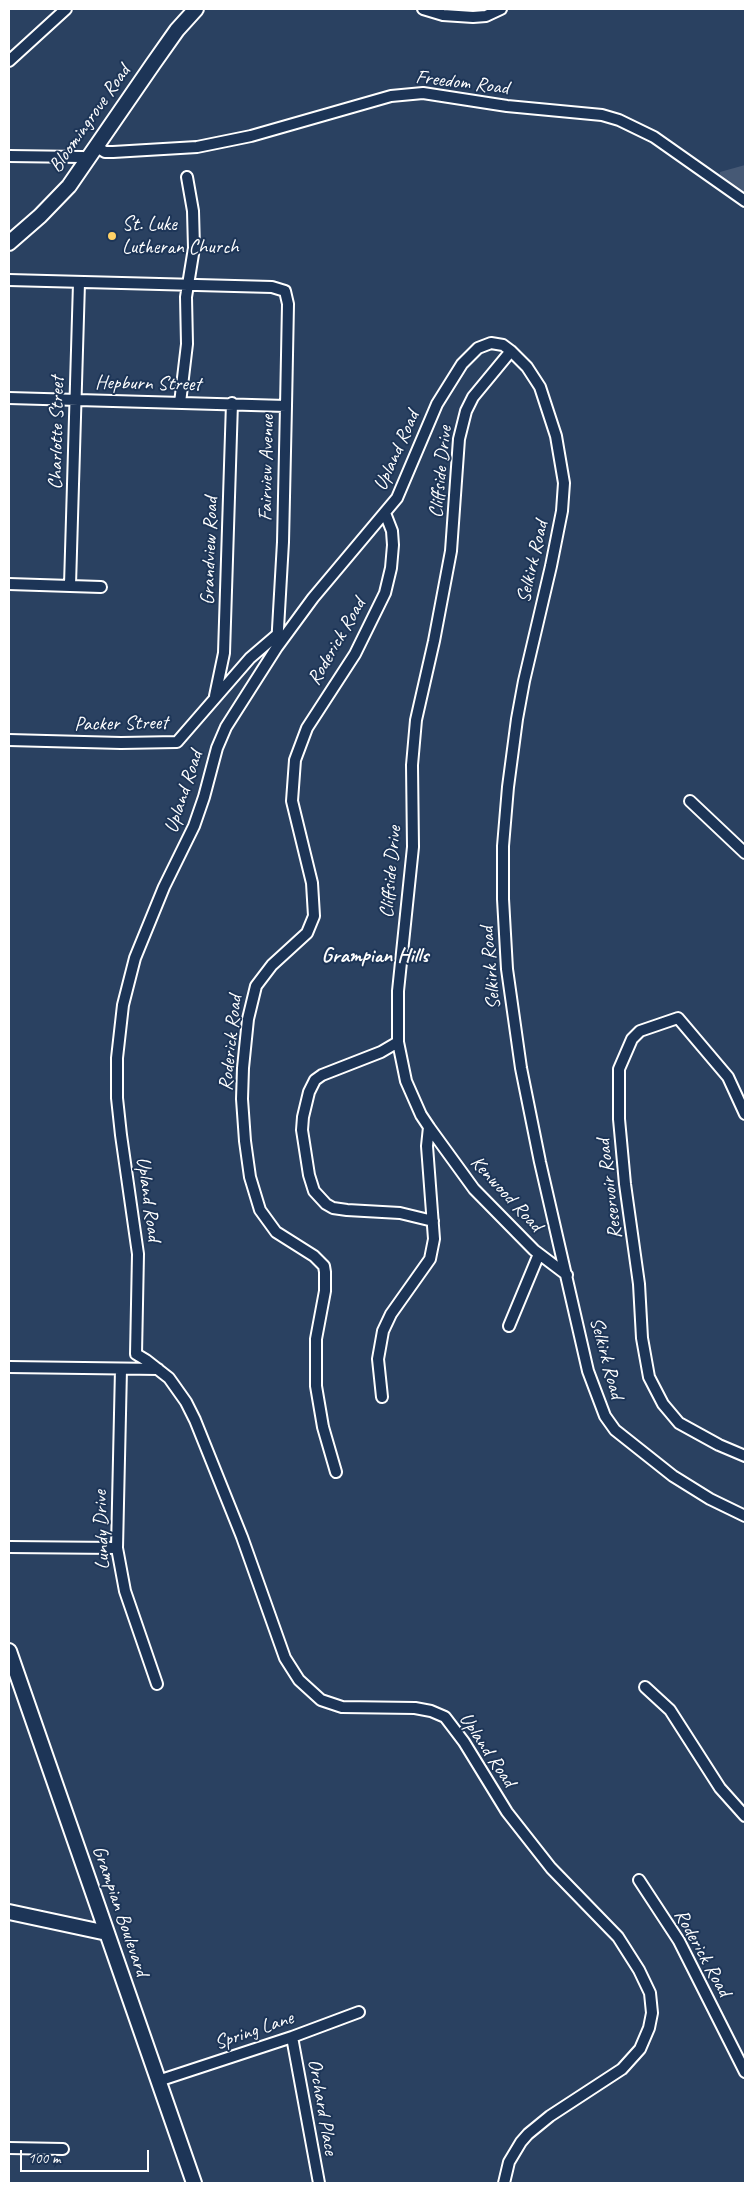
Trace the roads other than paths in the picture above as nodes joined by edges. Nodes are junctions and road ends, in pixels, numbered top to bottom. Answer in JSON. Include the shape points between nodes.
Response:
{"nodes":[{"id":1,"x":66,"y":9,"type":"edge"},
{"id":2,"x":196,"y":9,"type":"edge"},
{"id":3,"x":423,"y":9,"type":"edge"},
{"id":4,"x":501,"y":9,"type":"edge"},
{"id":5,"x":9,"y":61,"type":"edge"},
{"id":6,"x":97,"y":147,"type":"junction"},
{"id":7,"x":9,"y":156,"type":"edge"},
{"id":8,"x":88,"y":158,"type":"junction"},
{"id":9,"x":187,"y":177,"type":"dead end"},
{"id":10,"x":745,"y":201,"type":"edge"},
{"id":11,"x":9,"y":243,"type":"edge"},
{"id":12,"x":9,"y":280,"type":"edge"},
{"id":13,"x":79,"y":283,"type":"junction"},
{"id":14,"x":188,"y":286,"type":"junction"},
{"id":15,"x":511,"y":351,"type":"junction"},
{"id":16,"x":9,"y":398,"type":"edge"},
{"id":17,"x":75,"y":400,"type":"junction"},
{"id":18,"x":180,"y":403,"type":"junction"},
{"id":19,"x":232,"y":403,"type":"junction"},
{"id":20,"x":286,"y":406,"type":"junction"},
{"id":21,"x":385,"y":513,"type":"junction"},
{"id":22,"x":9,"y":584,"type":"edge"},
{"id":23,"x":70,"y":585,"type":"junction"},
{"id":24,"x":101,"y":588,"type":"dead end"},
{"id":25,"x":278,"y":634,"type":"junction"},
{"id":26,"x":277,"y":646,"type":"junction"},
{"id":27,"x":214,"y":700,"type":"junction"},
{"id":28,"x":9,"y":740,"type":"edge"},
{"id":29,"x":690,"y":801,"type":"dead end"},
{"id":30,"x":745,"y":853,"type":"edge"},
{"id":31,"x":398,"y":1042,"type":"junction"},
{"id":32,"x":745,"y":1114,"type":"edge"},
{"id":33,"x":429,"y":1128,"type":"junction"},
{"id":34,"x":434,"y":1222,"type":"junction"},
{"id":35,"x":539,"y":1254,"type":"junction"},
{"id":36,"x":568,"y":1275,"type":"junction"},
{"id":37,"x":509,"y":1326,"type":"dead end"},
{"id":38,"x":9,"y":1368,"type":"edge"},
{"id":39,"x":121,"y":1368,"type":"junction"},
{"id":40,"x":158,"y":1369,"type":"junction"},
{"id":41,"x":382,"y":1397,"type":"dead end"},
{"id":42,"x":745,"y":1456,"type":"edge"},
{"id":43,"x":336,"y":1472,"type":"dead end"},
{"id":44,"x":745,"y":1516,"type":"edge"},
{"id":45,"x":9,"y":1547,"type":"edge"},
{"id":46,"x":118,"y":1548,"type":"junction"},
{"id":47,"x":9,"y":1651,"type":"edge"},
{"id":48,"x":157,"y":1684,"type":"dead end"},
{"id":49,"x":644,"y":1687,"type":"dead end"},
{"id":50,"x":745,"y":1816,"type":"edge"},
{"id":51,"x":639,"y":1880,"type":"dead end"},
{"id":52,"x":9,"y":1912,"type":"edge"},
{"id":53,"x":107,"y":1932,"type":"junction"},
{"id":54,"x":359,"y":2012,"type":"dead end"},
{"id":55,"x":292,"y":2037,"type":"junction"},
{"id":56,"x":745,"y":2072,"type":"edge"},
{"id":57,"x":158,"y":2081,"type":"junction"},
{"id":58,"x":9,"y":2148,"type":"edge"},
{"id":59,"x":63,"y":2149,"type":"dead end"},
{"id":60,"x":194,"y":2183,"type":"edge"},
{"id":61,"x":319,"y":2183,"type":"edge"},
{"id":62,"x":504,"y":2183,"type":"edge"}],
"edges":[{"from":1,"to":5,"type":"street"},
{"from":2,"to":6,"type":"street","name":"Bloomingrove Road","via":[[177,30]]},
{"from":3,"to":4,"type":"street","via":[[443,15],[473,17],[486,16]]},
{"from":6,"to":8,"type":"street","name":"Bloomingrove Road"},
{"from":6,"to":10,"type":"street","name":"Freedom Road","via":[[105,152],[197,147],[251,136],[391,96],[423,93],[507,106],[602,115],[619,120],[654,137]]},
{"from":7,"to":8,"type":"street"},
{"from":8,"to":11,"type":"street","name":"Bloomingrove Road","via":[[56,200]]},
{"from":9,"to":14,"type":"street","via":[[193,210],[194,248]]},
{"from":12,"to":13,"type":"street"},
{"from":13,"to":14,"type":"street"},
{"from":13,"to":17,"type":"street","name":"Charlotte Street"},
{"from":14,"to":18,"type":"street","via":[[187,344]]},
{"from":14,"to":20,"type":"street","name":"Fairview Avenue","via":[[272,287],[284,291],[288,304]]},
{"from":15,"to":21,"type":"street","name":"Upland Road","via":[[498,343],[485,345],[462,364],[439,399],[404,484]]},
{"from":15,"to":31,"type":"street","name":"Cliffside Drive","via":[[473,397],[459,439],[451,551],[416,720],[412,766],[413,847],[398,991]]},
{"from":15,"to":36,"type":"street","name":"Selkirk Road","via":[[540,387],[556,436],[564,483],[552,566],[517,719],[505,814],[503,899],[507,969],[521,1068]]},
{"from":16,"to":17,"type":"street","name":"Hepburn Street"},
{"from":17,"to":18,"type":"street","name":"Hepburn Street"},
{"from":17,"to":23,"type":"street","name":"Charlotte Street"},
{"from":18,"to":19,"type":"street","name":"Hepburn Street"},
{"from":19,"to":20,"type":"street","name":"Hepburn Street"},
{"from":19,"to":27,"type":"street","name":"Grandview Road","via":[[224,653]]},
{"from":20,"to":25,"type":"street","name":"Fairview Avenue"},
{"from":21,"to":26,"type":"street","name":"Upland Road","via":[[325,581]]},
{"from":21,"to":43,"type":"street","name":"Roderick Road","via":[[393,545],[385,593],[355,654],[311,722],[295,760],[292,801],[312,882],[314,916],[307,933],[272,965],[256,986],[248,1019],[244,1059],[245,1141],[250,1177],[260,1210],[276,1232],[324,1266],[324,1290],[316,1339],[316,1386]]},
{"from":22,"to":23,"type":"street"},
{"from":23,"to":24,"type":"street"},
{"from":25,"to":26,"type":"street","name":"Fairview Avenue"},
{"from":25,"to":27,"type":"street","name":"Packer Street","via":[[250,658]]},
{"from":26,"to":40,"type":"street","name":"Upland Road","via":[[243,698],[217,748],[194,826],[147,926],[121,1015],[117,1098],[138,1254],[136,1354]]},
{"from":27,"to":28,"type":"street","name":"Packer Street","via":[[177,742]]},
{"from":29,"to":30,"type":"street"},
{"from":31,"to":33,"type":"street","name":"Cliffside Drive","via":[[406,1081]]},
{"from":31,"to":34,"type":"street","via":[[315,1080],[309,1092],[302,1130],[309,1175],[320,1200],[333,1208],[400,1213]]},
{"from":32,"to":42,"type":"street","name":"Reservoir Road","via":[[728,1077],[678,1018],[640,1031],[632,1039],[619,1069],[619,1119],[649,1377],[663,1404],[679,1422]]},
{"from":33,"to":34,"type":"street"},
{"from":33,"to":35,"type":"street","name":"Kenwood Road","via":[[474,1189]]},
{"from":34,"to":41,"type":"street","via":[[430,1260],[391,1314],[383,1331],[378,1359]]},
{"from":35,"to":36,"type":"street","name":"Kenwood Road"},
{"from":35,"to":37,"type":"street"},
{"from":36,"to":44,"type":"street","name":"Selkirk Road","via":[[588,1371],[598,1402],[610,1424],[673,1476]]},
{"from":38,"to":39,"type":"street"},
{"from":39,"to":40,"type":"street"},
{"from":39,"to":46,"type":"street","name":"Lundy Drive"},
{"from":40,"to":62,"type":"street","name":"Upland Road","via":[[178,1390],[195,1420],[242,1537],[276,1638],[299,1680],[317,1697],[334,1704],[359,1708],[415,1708],[445,1718],[464,1742],[507,1812],[551,1868],[610,1926],[647,1984],[652,2013],[640,2049],[622,2069],[528,2134],[509,2162]]},
{"from":45,"to":46,"type":"street"},
{"from":46,"to":48,"type":"street","name":"Lundy Drive","via":[[125,1591]]},
{"from":47,"to":53,"type":"street","name":"Grampian Boulevard"},
{"from":49,"to":50,"type":"street","via":[[670,1710],[720,1788]]},
{"from":51,"to":56,"type":"street","name":"Roderick Road","via":[[678,1941]]},
{"from":52,"to":53,"type":"street"},
{"from":53,"to":57,"type":"street","name":"Grampian Boulevard"},
{"from":54,"to":55,"type":"street","name":"Spring Lane"},
{"from":55,"to":57,"type":"street","name":"Spring Lane"},
{"from":55,"to":61,"type":"street","name":"Orchard Place"},
{"from":57,"to":60,"type":"street","name":"Grampian Boulevard"},
{"from":58,"to":59,"type":"street"}]}
